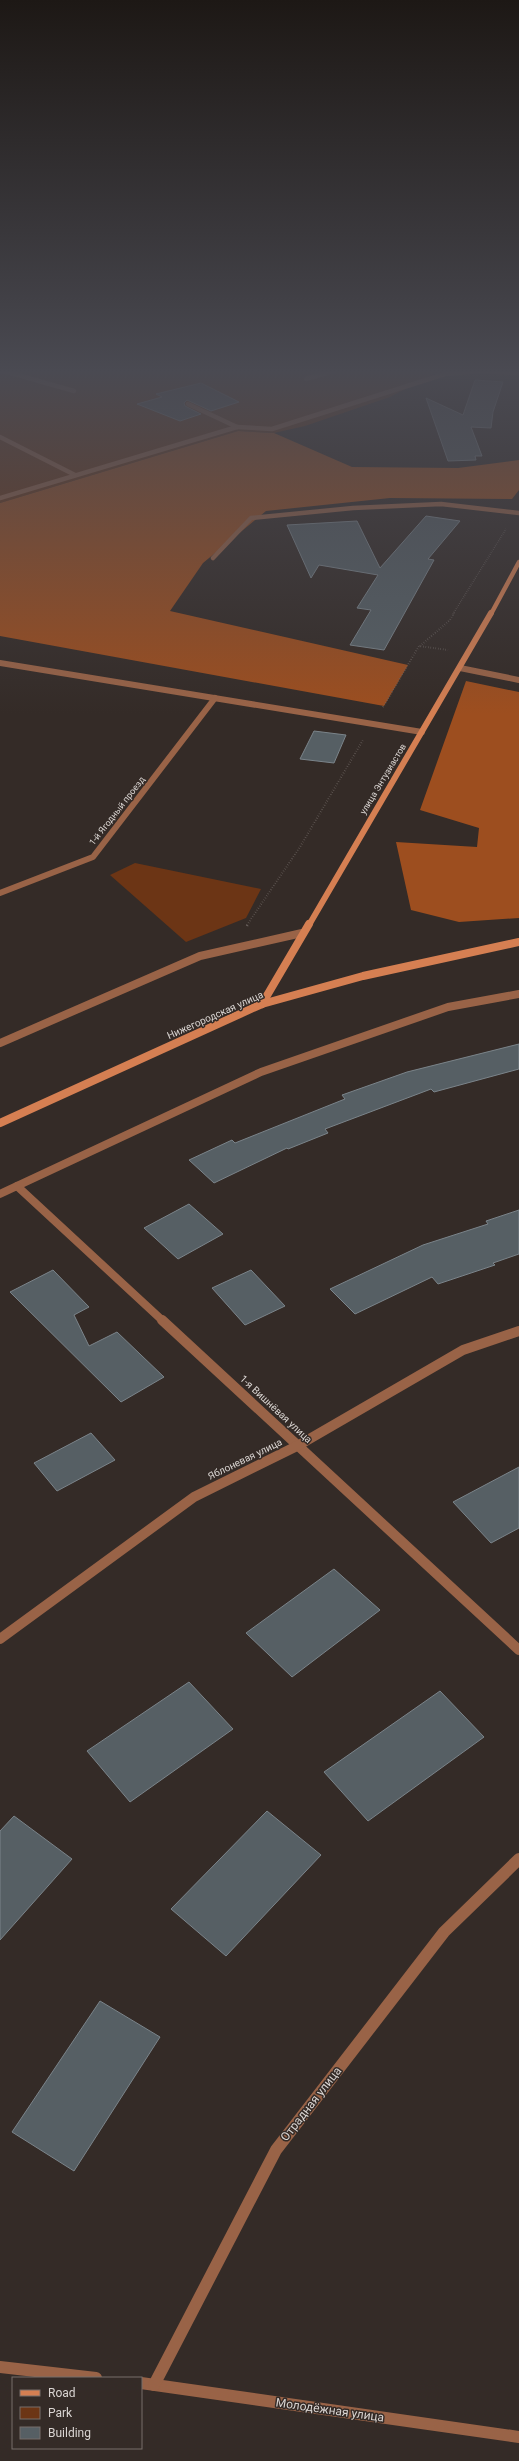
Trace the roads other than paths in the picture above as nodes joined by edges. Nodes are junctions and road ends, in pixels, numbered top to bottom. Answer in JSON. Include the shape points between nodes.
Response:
{"nodes":[{"id":1,"x":46,"y":484,"type":"edge"},
{"id":2,"x":0,"y":498,"type":"edge"},
{"id":3,"x":517,"y":513,"type":"edge"},
{"id":4,"x":213,"y":558,"type":"dead end"},
{"id":5,"x":519,"y":562,"type":"edge"},
{"id":6,"x":0,"y":663,"type":"edge"},
{"id":7,"x":460,"y":668,"type":"junction"},
{"id":8,"x":519,"y":680,"type":"edge"},
{"id":9,"x":215,"y":698,"type":"junction"},
{"id":10,"x":422,"y":732,"type":"junction"},
{"id":11,"x":0,"y":893,"type":"edge"},
{"id":12,"x":302,"y":933,"type":"junction"},
{"id":13,"x":519,"y":942,"type":"edge"},
{"id":14,"x":519,"y":994,"type":"edge"},
{"id":15,"x":262,"y":1004,"type":"junction"},
{"id":16,"x":0,"y":1043,"type":"edge"},
{"id":17,"x":0,"y":1123,"type":"edge"},
{"id":18,"x":17,"y":1186,"type":"junction"},
{"id":19,"x":0,"y":1194,"type":"edge"},
{"id":20,"x":519,"y":1331,"type":"edge"},
{"id":21,"x":299,"y":1445,"type":"junction"},
{"id":22,"x":0,"y":1639,"type":"edge"},
{"id":23,"x":519,"y":1650,"type":"edge"},
{"id":24,"x":519,"y":1859,"type":"edge"},
{"id":25,"x":0,"y":2367,"type":"edge"},
{"id":26,"x":87,"y":2377,"type":"edge"},
{"id":27,"x":147,"y":2384,"type":"edge"},
{"id":28,"x":519,"y":2437,"type":"edge"}],
"edges":[{"from":1,"to":2,"type":"street"},
{"from":3,"to":4,"type":"street","via":[[441,504],[353,508],[251,518]]},
{"from":5,"to":7,"type":"street","name":"улица Энтузиастов"},
{"from":6,"to":9,"type":"street"},
{"from":7,"to":8,"type":"street"},
{"from":7,"to":10,"type":"street","name":"улица Энтузиастов"},
{"from":9,"to":10,"type":"street"},
{"from":9,"to":11,"type":"street","name":"1-й Ягодный проезд","via":[[93,857]]},
{"from":10,"to":12,"type":"street","name":"улица Энтузиастов"},
{"from":12,"to":15,"type":"street","name":"улица Энтузиастов"},
{"from":12,"to":16,"type":"street","via":[[200,956]]},
{"from":13,"to":15,"type":"street","name":"Нижегородская улица","via":[[363,976]]},
{"from":14,"to":18,"type":"street","via":[[448,1006],[261,1072]]},
{"from":15,"to":17,"type":"street","name":"Нижегородская улица"},
{"from":18,"to":19,"type":"street"},
{"from":18,"to":21,"type":"street","name":"1-я Вишнёвая улица"},
{"from":20,"to":21,"type":"street","name":"Яблоневая улица","via":[[463,1350]]},
{"from":21,"to":22,"type":"street","name":"Яблоневая улица","via":[[194,1497]]},
{"from":21,"to":23,"type":"street","name":"1-я Вишнёвая улица"},
{"from":24,"to":27,"type":"street","name":"Отрадная улица","via":[[444,1932],[276,2150]]},
{"from":25,"to":26,"type":"street"},
{"from":27,"to":28,"type":"street","name":"Молодёжная улица"}]}
